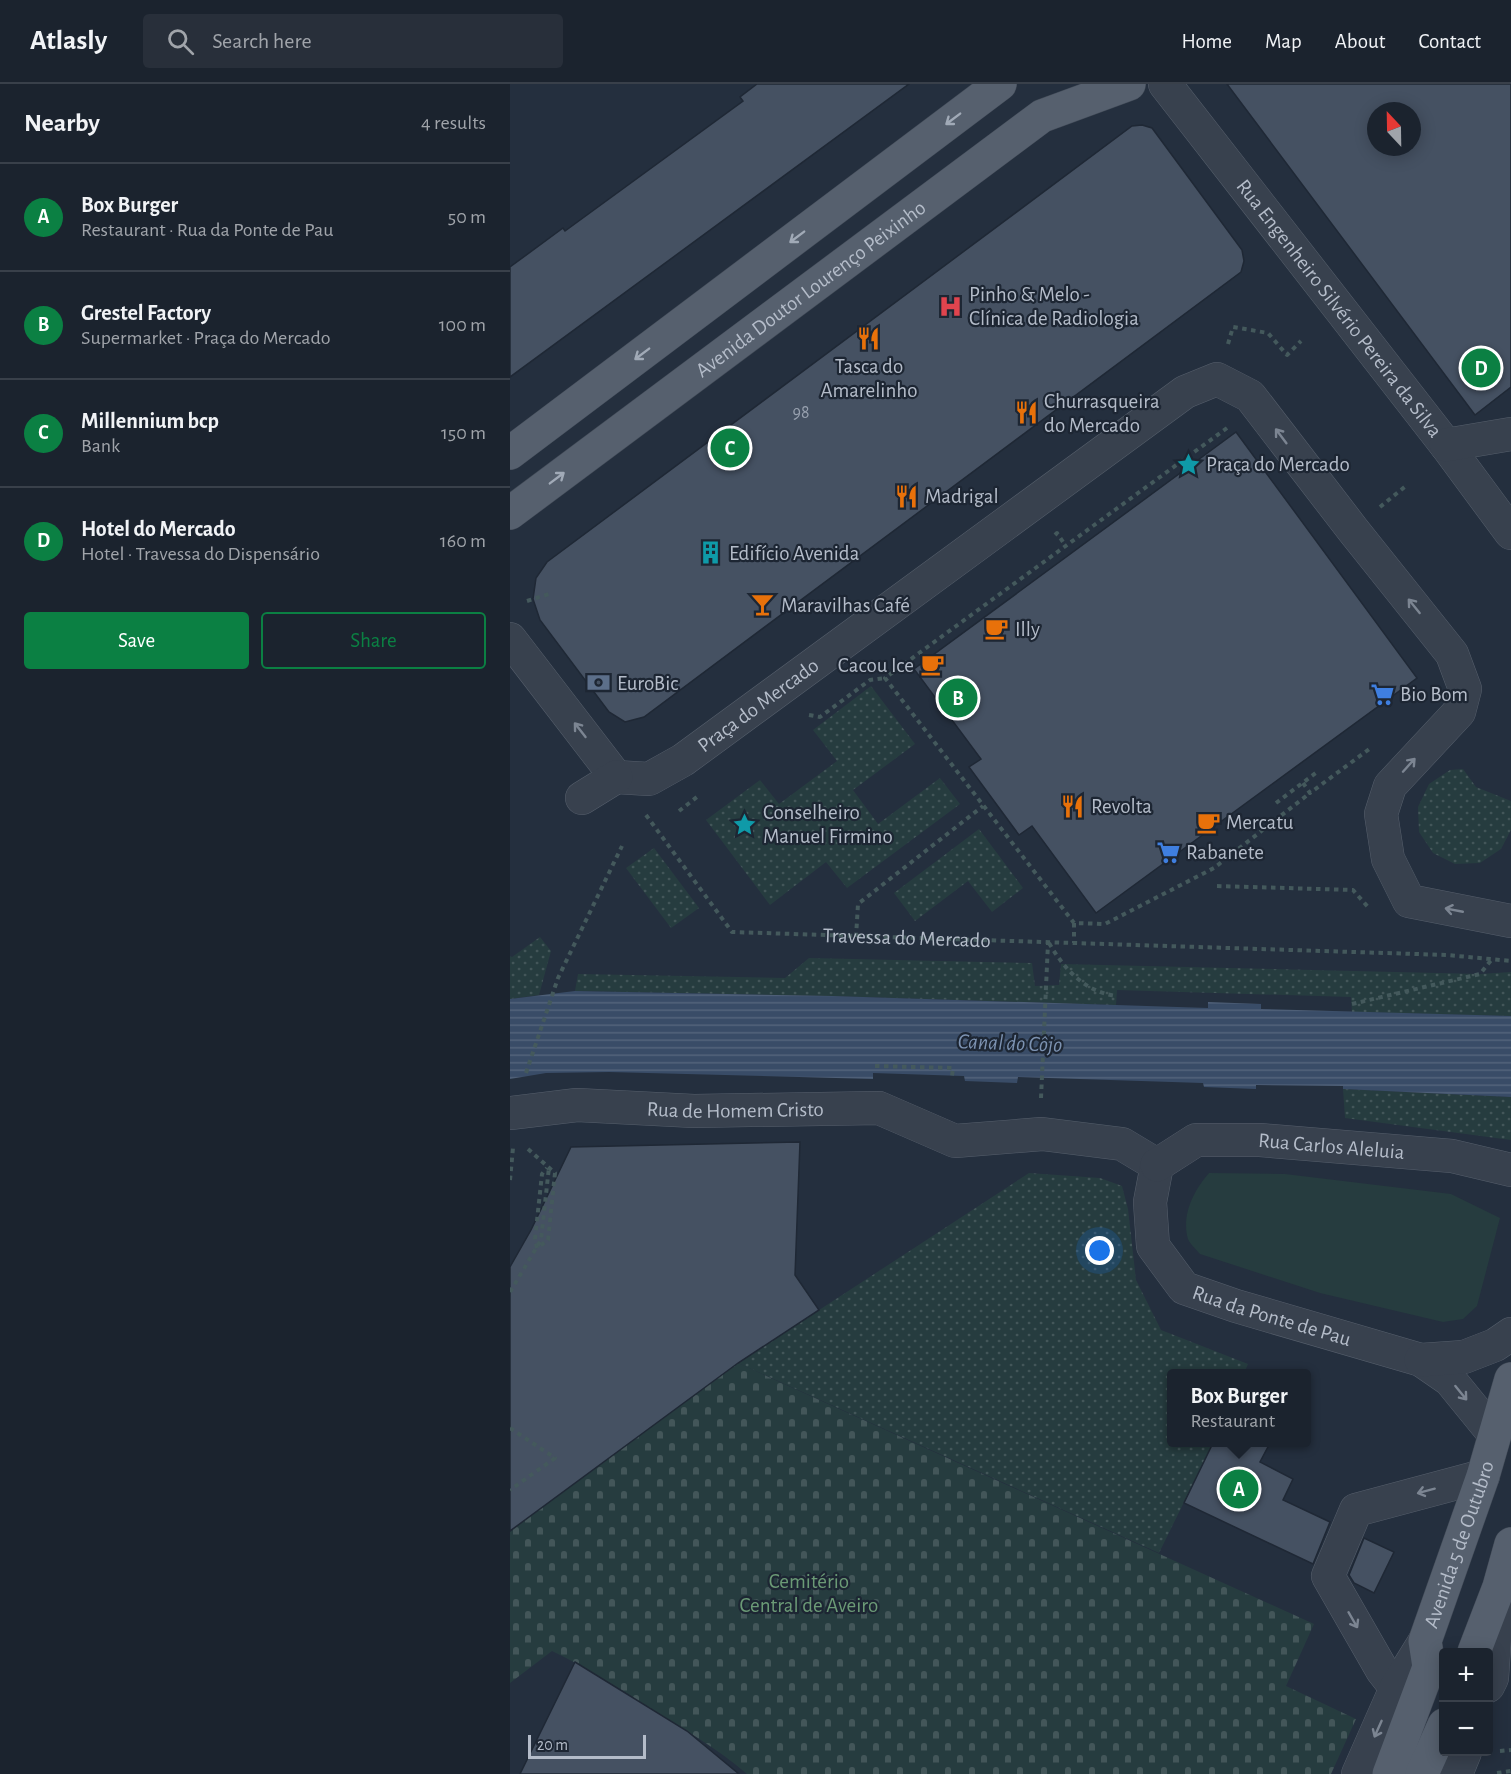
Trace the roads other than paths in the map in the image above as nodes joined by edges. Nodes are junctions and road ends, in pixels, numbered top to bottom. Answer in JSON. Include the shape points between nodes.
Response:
{"nodes":[{"id":1,"x":1000,"y":84,"type":"edge"},
{"id":2,"x":1119,"y":84,"type":"edge"},
{"id":3,"x":1165,"y":84,"type":"edge"},
{"id":4,"x":1511,"y":434,"type":"edge"},
{"id":5,"x":1446,"y":446,"type":"junction"},
{"id":6,"x":510,"y":453,"type":"edge"},
{"id":7,"x":510,"y":513,"type":"edge"},
{"id":8,"x":1511,"y":533,"type":"edge"},
{"id":9,"x":510,"y":639,"type":"edge"},
{"id":10,"x":616,"y":777,"type":"junction"},
{"id":11,"x":582,"y":798,"type":"dead end"},
{"id":12,"x":1511,"y":921,"type":"edge"},
{"id":13,"x":510,"y":1113,"type":"edge"},
{"id":14,"x":1157,"y":1165,"type":"junction"},
{"id":15,"x":1511,"y":1170,"type":"edge"},
{"id":16,"x":1511,"y":1334,"type":"edge"},
{"id":17,"x":1421,"y":1360,"type":"junction"},
{"id":18,"x":1511,"y":1379,"type":"edge"},
{"id":19,"x":1494,"y":1434,"type":"junction"},
{"id":20,"x":1483,"y":1476,"type":"junction"},
{"id":21,"x":1511,"y":1544,"type":"edge"},
{"id":22,"x":1425,"y":1641,"type":"junction"},
{"id":23,"x":1493,"y":1652,"type":"edge"},
{"id":24,"x":1396,"y":1688,"type":"junction"},
{"id":25,"x":1439,"y":1734,"type":"edge"},
{"id":26,"x":1463,"y":1756,"type":"edge"},
{"id":27,"x":1358,"y":1774,"type":"edge"},
{"id":28,"x":1389,"y":1774,"type":"edge"},
{"id":29,"x":1422,"y":1774,"type":"edge"},
{"id":30,"x":1456,"y":1774,"type":"edge"}],
"edges":[{"from":1,"to":6,"type":"main road","one_way":true},
{"from":7,"to":2,"type":"main road","name":"Avenida Doutor Lourenço Peixinho","one_way":true,"via":[[1042,116]]},
{"from":3,"to":5,"type":"street","name":"Rua Engenheiro Silvério Pereira da Silva"},
{"from":4,"to":5,"type":"street"},
{"from":5,"to":8,"type":"street","name":"Rua Engenheiro Silvério Pereira da Silva"},
{"from":10,"to":9,"type":"street","one_way":true},
{"from":10,"to":11,"type":"street"},
{"from":12,"to":10,"type":"street","name":"Praça do Mercado","one_way":true,"via":[[1409,901],[1388,859],[1382,814],[1390,786],[1459,712],[1465,689],[1452,654],[1250,396],[1217,379],[1185,392],[683,760],[649,779]]},
{"from":13,"to":14,"type":"street","name":"Rua de Homem Cristo","via":[[577,1105],[694,1111],[879,1108],[955,1140],[1042,1134],[1122,1144]]},
{"from":14,"to":15,"type":"street","name":"Rua Carlos Aleluia","via":[[1196,1140],[1260,1140],[1452,1156]]},
{"from":14,"to":17,"type":"street","name":"Rua da Ponte de Pau","via":[[1150,1202],[1153,1246],[1184,1288]]},
{"from":16,"to":17,"type":"street","name":"Rua da Ponte de Pau","via":[[1464,1357]]},
{"from":17,"to":19,"type":"street","name":"Rua da Ponte de Pau","one_way":true,"via":[[1450,1380]]},
{"from":18,"to":19,"type":"main road","name":"Avenida 5 de Outubro"},
{"from":19,"to":20,"type":"main road","name":"Avenida 5 de Outubro"},
{"from":20,"to":22,"type":"main road","name":"Avenida 5 de Outubro"},
{"from":20,"to":24,"type":"street","one_way":true,"via":[[1356,1510],[1328,1576]]},
{"from":21,"to":23,"type":"main road","via":[[1499,1587]]},
{"from":22,"to":24,"type":"street","name":"Avenida 5 de Outubro"},
{"from":22,"to":28,"type":"main road","name":"Avenida 5 de Outubro","via":[[1429,1667]]},
{"from":24,"to":27,"type":"street","name":"Avenida 5 de Outubro","one_way":true},
{"from":25,"to":29,"type":"main road"},
{"from":26,"to":30,"type":"street"}]}
